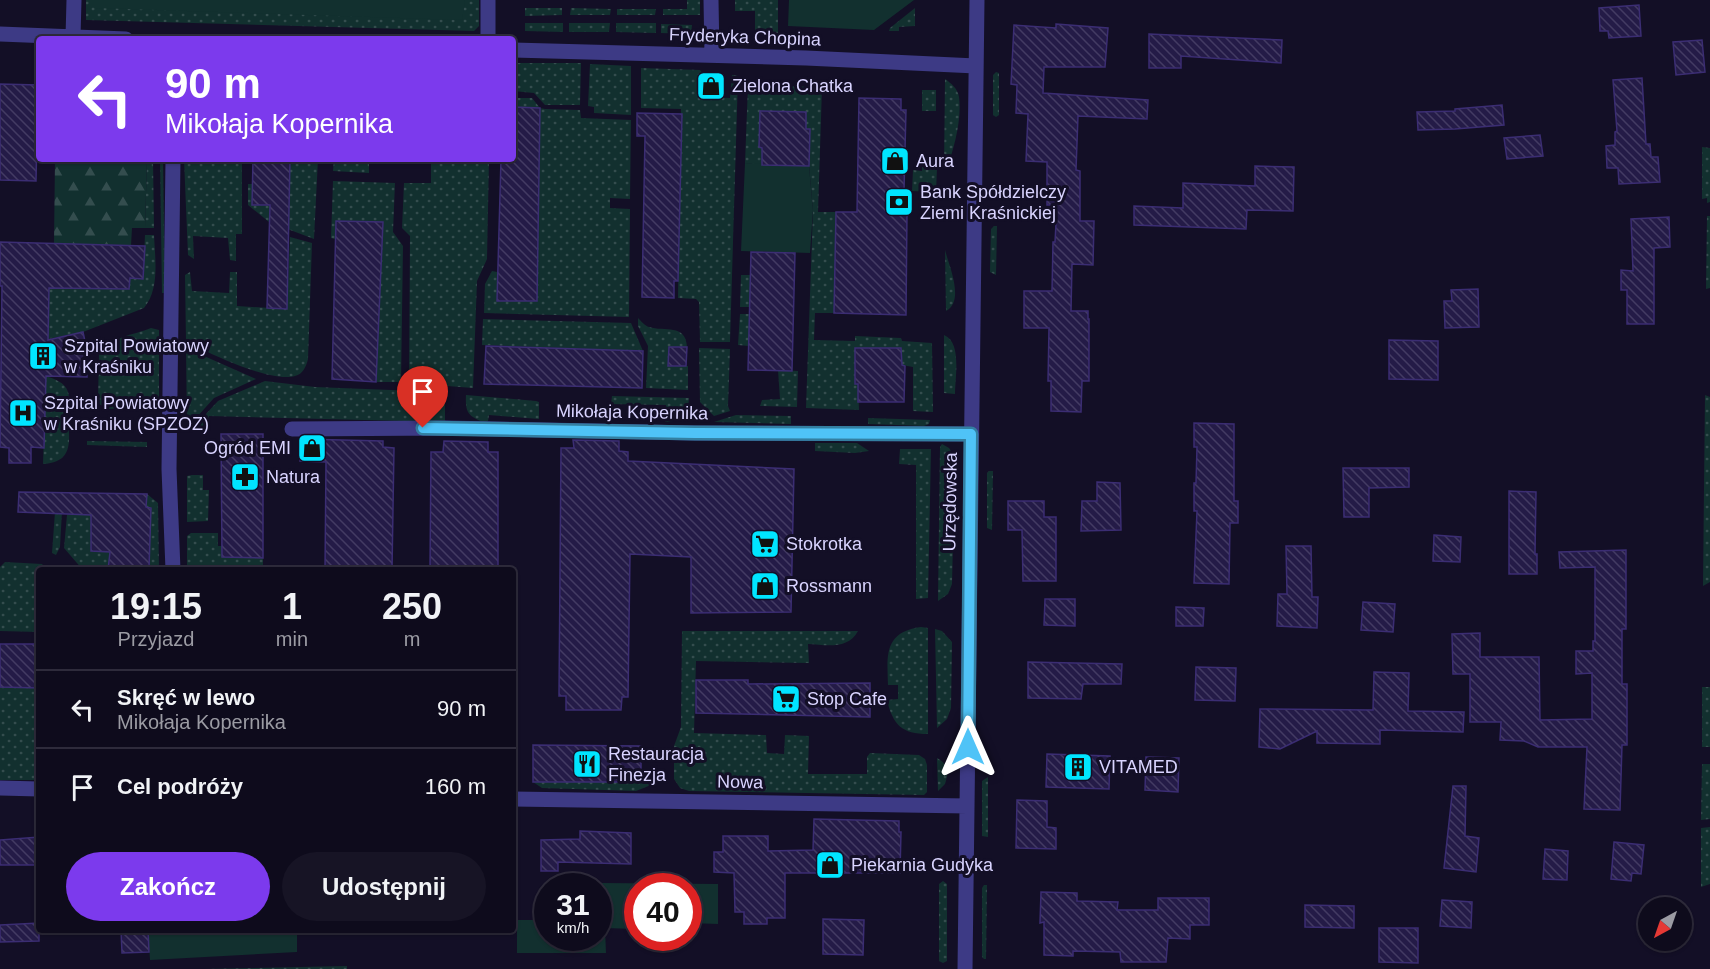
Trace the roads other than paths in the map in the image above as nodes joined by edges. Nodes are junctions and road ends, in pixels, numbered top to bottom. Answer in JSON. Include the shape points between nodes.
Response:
{"nodes":[{"id":1,"x":74,"y":0,"type":"edge"},
{"id":2,"x":488,"y":0,"type":"edge"},
{"id":3,"x":711,"y":0,"type":"edge"},
{"id":4,"x":977,"y":0,"type":"edge"},
{"id":5,"x":0,"y":34,"type":"edge"},
{"id":6,"x":49,"y":36,"type":"edge"},
{"id":7,"x":73,"y":36,"type":"edge"},
{"id":8,"x":488,"y":36,"type":"edge"},
{"id":9,"x":516,"y":50,"type":"edge"},
{"id":10,"x":712,"y":55,"type":"junction"},
{"id":11,"x":976,"y":66,"type":"junction"},
{"id":12,"x":173,"y":162,"type":"edge"},
{"id":13,"x":292,"y":429,"type":"dead end"},
{"id":14,"x":971,"y":434,"type":"junction"},
{"id":15,"x":172,"y":567,"type":"edge"},
{"id":16,"x":0,"y":788,"type":"edge"},
{"id":17,"x":36,"y":789,"type":"edge"},
{"id":18,"x":516,"y":799,"type":"edge"},
{"id":19,"x":967,"y":806,"type":"junction"},
{"id":20,"x":965,"y":969,"type":"edge"}],
"edges":[{"from":1,"to":7,"type":"street"},
{"from":2,"to":8,"type":"street"},
{"from":3,"to":10,"type":"street"},
{"from":4,"to":11,"type":"street","name":"Urzędowska"},
{"from":5,"to":6,"type":"street"},
{"from":9,"to":10,"type":"street","name":"Fryderyka Chopina"},
{"from":10,"to":11,"type":"street","name":"Fryderyka Chopina"},
{"from":11,"to":14,"type":"street","name":"Urzędowska"},
{"from":12,"to":15,"type":"street","via":[[169,469]]},
{"from":13,"to":14,"type":"street","name":"Mikołaja Kopernika"},
{"from":14,"to":19,"type":"street","name":"Urzędowska"},
{"from":16,"to":17,"type":"street"},
{"from":18,"to":19,"type":"street","name":"Nowa"},
{"from":19,"to":20,"type":"street","name":"Urzędowska"}]}
